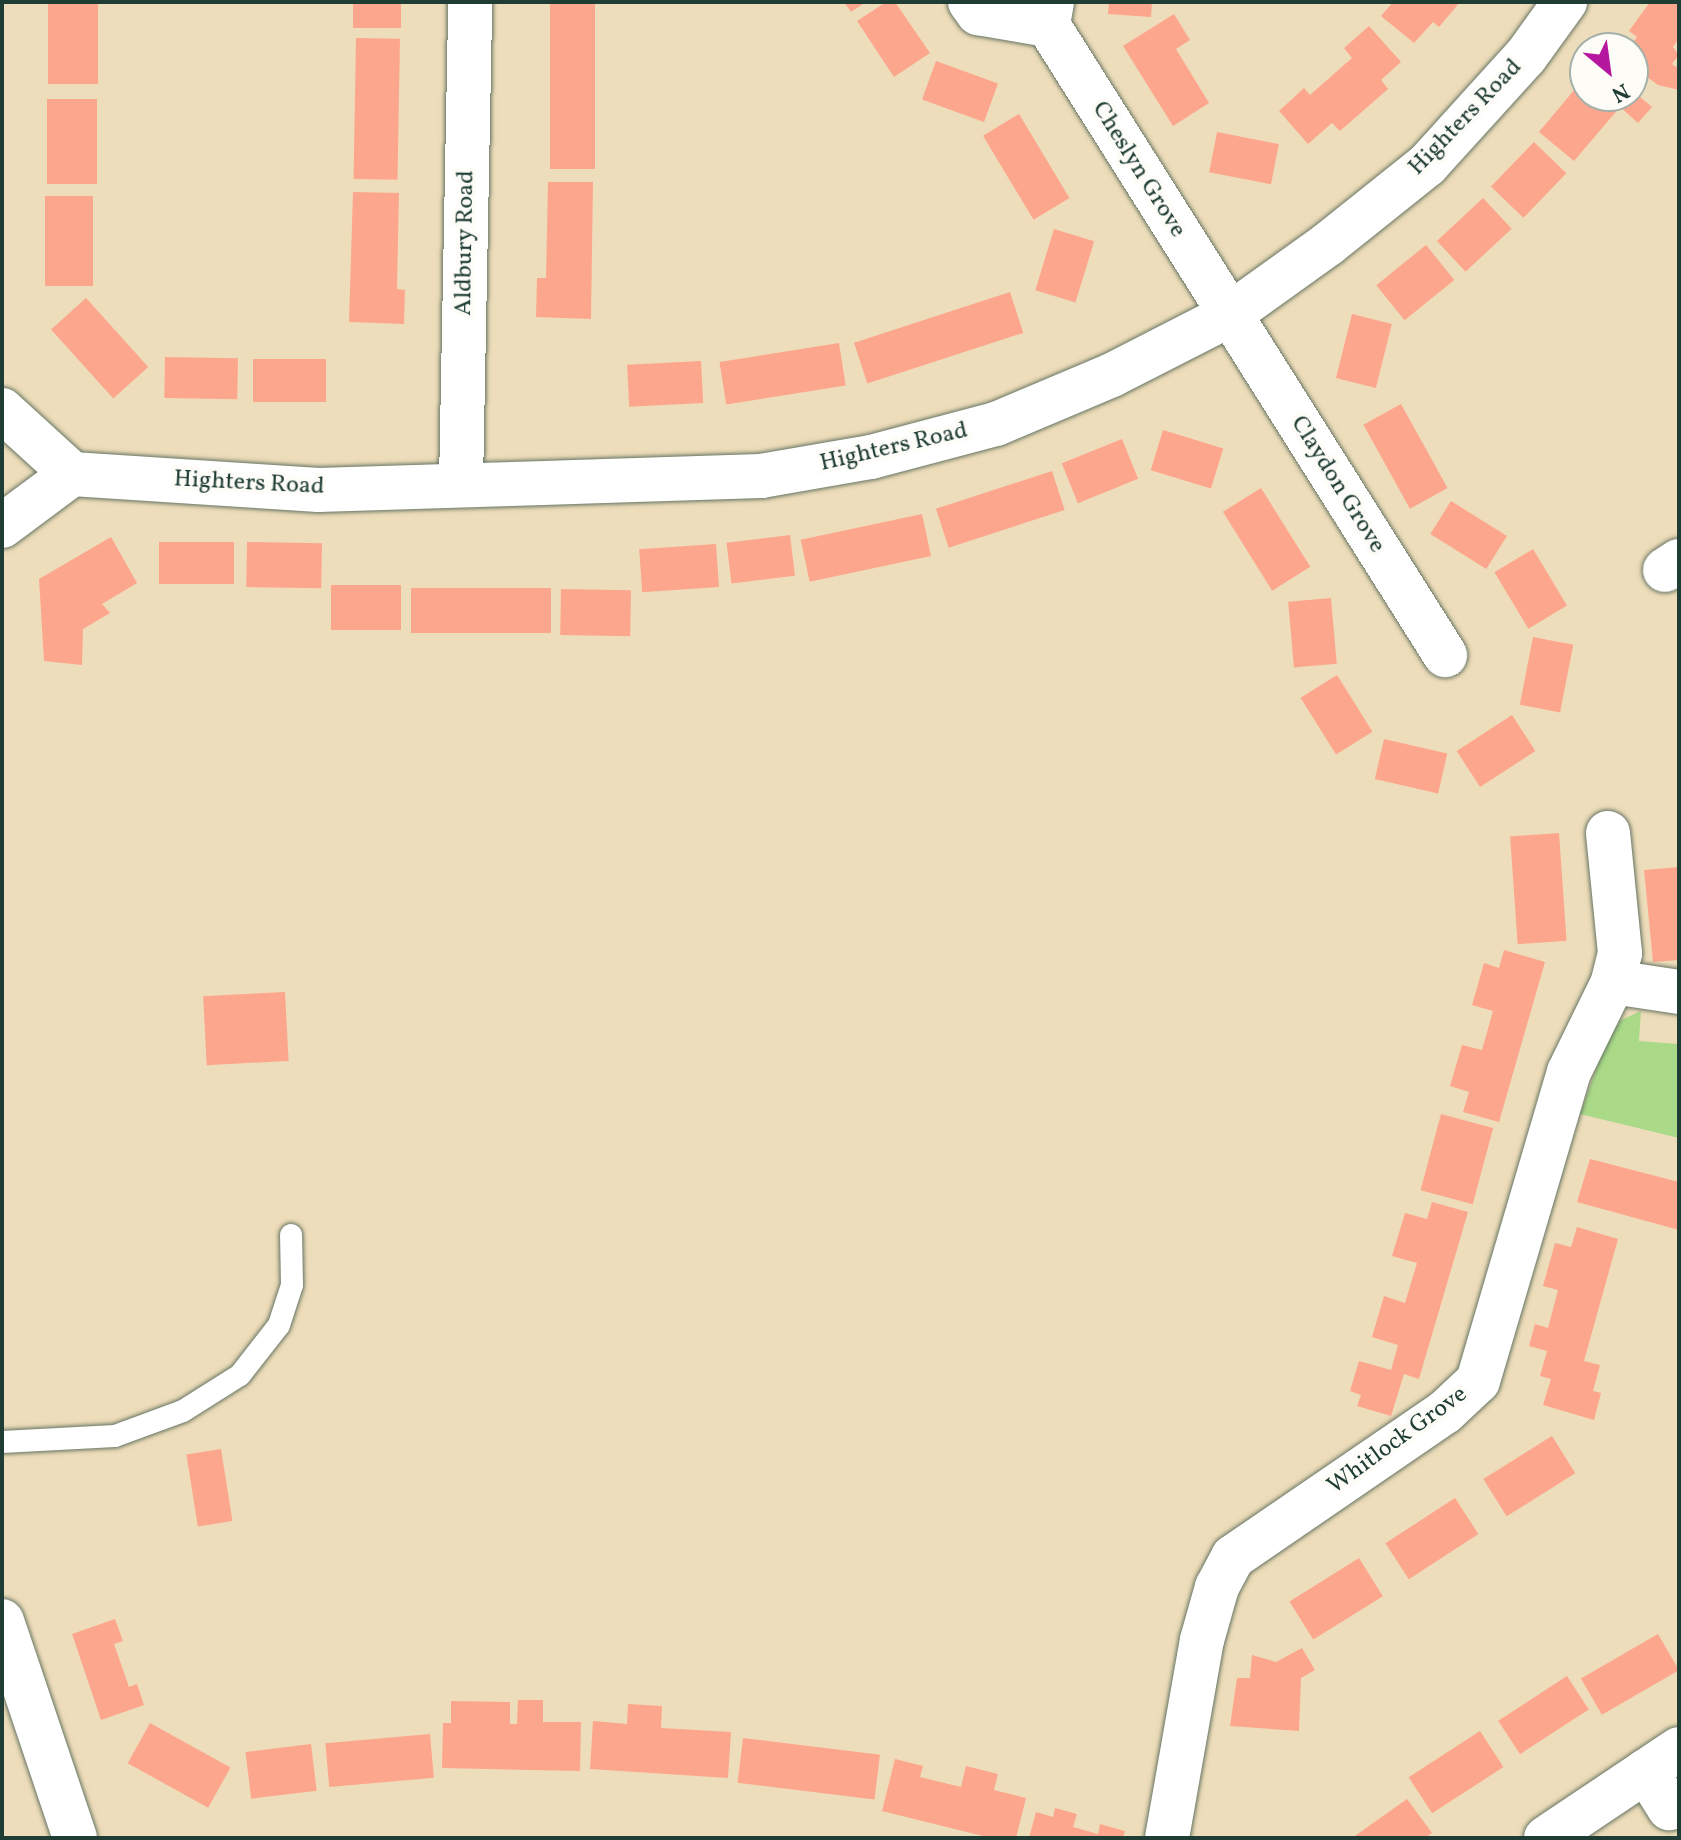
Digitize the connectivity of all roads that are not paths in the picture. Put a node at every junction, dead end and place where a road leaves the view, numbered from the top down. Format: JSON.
{"nodes":[{"id":1,"x":470,"y":2,"type":"edge"},
{"id":2,"x":970,"y":2,"type":"edge"},
{"id":3,"x":1565,"y":2,"type":"edge"},
{"id":4,"x":1050,"y":14,"type":"edge"},
{"id":5,"x":1229,"y":315,"type":"junction"},
{"id":6,"x":2,"y":410,"type":"edge"},
{"id":7,"x":72,"y":474,"type":"junction"},
{"id":8,"x":461,"y":484,"type":"junction"},
{"id":9,"x":2,"y":526,"type":"edge"},
{"id":10,"x":1445,"y":655,"type":"dead end"},
{"id":11,"x":1608,"y":833,"type":"dead end"},
{"id":12,"x":1613,"y":982,"type":"junction"},
{"id":13,"x":1679,"y":992,"type":"edge"},
{"id":14,"x":291,"y":1235,"type":"dead end"},
{"id":15,"x":2,"y":1442,"type":"edge"},
{"id":16,"x":2,"y":1621,"type":"edge"},
{"id":17,"x":1663,"y":1760,"type":"edge"},
{"id":18,"x":1669,"y":1808,"type":"dead end"},
{"id":19,"x":75,"y":1838,"type":"edge"},
{"id":20,"x":1167,"y":1838,"type":"edge"},
{"id":21,"x":1546,"y":1838,"type":"edge"}],
"edges":[{"from":1,"to":8,"type":"street","name":"Aldbury Road"},
{"from":2,"to":4,"type":"street","name":"Cheslyn Grove"},
{"from":3,"to":5,"type":"street","name":"Highters Road"},
{"from":4,"to":5,"type":"street","name":"Cheslyn Grove"},
{"from":5,"to":8,"type":"street","name":"Highters Road"},
{"from":5,"to":10,"type":"street","name":"Claydon Grove"},
{"from":6,"to":7,"type":"street"},
{"from":7,"to":8,"type":"street","name":"Highters Road"},
{"from":7,"to":9,"type":"street"},
{"from":11,"to":12,"type":"street","name":"Whitlock Grove"},
{"from":12,"to":13,"type":"street"},
{"from":12,"to":20,"type":"street","name":"Whitlock Grove"},
{"from":14,"to":15,"type":"lane"},
{"from":16,"to":19,"type":"street"},
{"from":17,"to":18,"type":"street"},
{"from":17,"to":21,"type":"street"}]}
